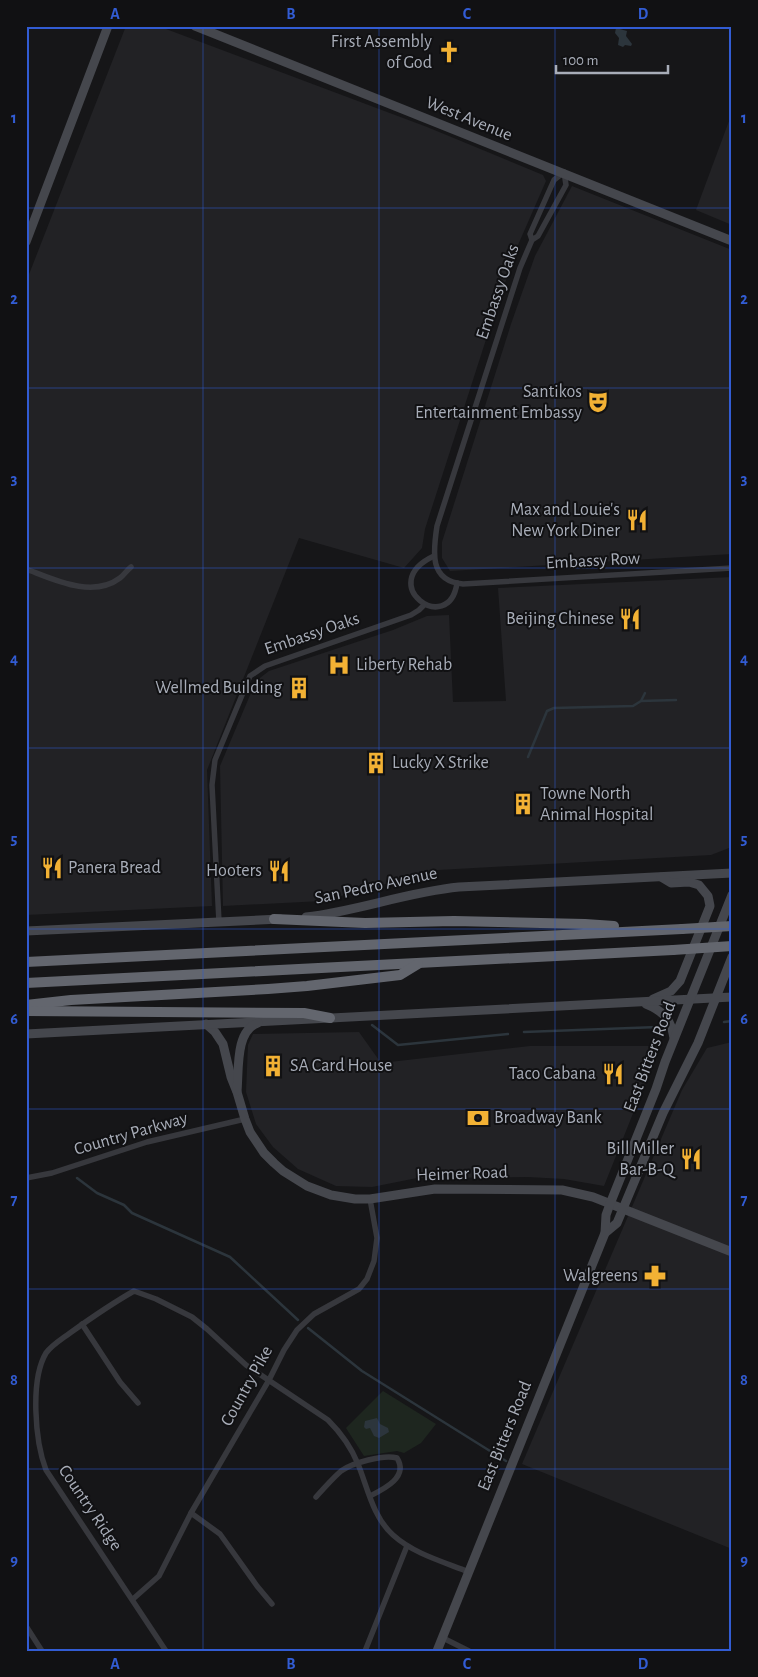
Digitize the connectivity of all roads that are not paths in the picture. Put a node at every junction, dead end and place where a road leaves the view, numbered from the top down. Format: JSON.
{"nodes":[{"id":1,"x":108,"y":26,"type":"edge"},
{"id":2,"x":196,"y":26,"type":"edge"},
{"id":3,"x":564,"y":172,"type":"junction"},
{"id":4,"x":532,"y":240,"type":"junction"},
{"id":5,"x":732,"y":241,"type":"edge"},
{"id":6,"x":26,"y":242,"type":"edge"},
{"id":7,"x":434,"y":556,"type":"junction"},
{"id":8,"x":130,"y":567,"type":"dead end"},
{"id":9,"x":732,"y":568,"type":"edge"},
{"id":10,"x":26,"y":569,"type":"edge"},
{"id":11,"x":457,"y":583,"type":"junction"},
{"id":12,"x":424,"y":604,"type":"junction"},
{"id":13,"x":732,"y":873,"type":"edge"},
{"id":14,"x":659,"y":876,"type":"junction"},
{"id":15,"x":732,"y":895,"type":"edge"},
{"id":16,"x":274,"y":919,"type":"junction"},
{"id":17,"x":219,"y":922,"type":"junction"},
{"id":18,"x":732,"y":926,"type":"edge"},
{"id":19,"x":655,"y":930,"type":"junction"},
{"id":20,"x":26,"y":931,"type":"edge"},
{"id":21,"x":732,"y":946,"type":"edge"},
{"id":22,"x":732,"y":957,"type":"edge"},
{"id":23,"x":26,"y":962,"type":"edge"},
{"id":24,"x":419,"y":964,"type":"junction"},
{"id":25,"x":26,"y":983,"type":"edge"},
{"id":26,"x":715,"y":998,"type":"junction"},
{"id":27,"x":732,"y":998,"type":"edge"},
{"id":28,"x":690,"y":1000,"type":"junction"},
{"id":29,"x":643,"y":1002,"type":"junction"},
{"id":30,"x":26,"y":1005,"type":"edge"},
{"id":31,"x":26,"y":1011,"type":"edge"},
{"id":32,"x":330,"y":1018,"type":"junction"},
{"id":33,"x":262,"y":1022,"type":"junction"},
{"id":34,"x":206,"y":1024,"type":"junction"},
{"id":35,"x":26,"y":1034,"type":"edge"},
{"id":36,"x":674,"y":1038,"type":"junction"},
{"id":37,"x":237,"y":1092,"type":"junction"},
{"id":38,"x":244,"y":1119,"type":"junction"},
{"id":39,"x":26,"y":1178,"type":"edge"},
{"id":40,"x":370,"y":1199,"type":"junction"},
{"id":41,"x":610,"y":1204,"type":"junction"},
{"id":42,"x":624,"y":1209,"type":"junction"},
{"id":43,"x":605,"y":1233,"type":"junction"},
{"id":44,"x":732,"y":1252,"type":"edge"},
{"id":45,"x":82,"y":1324,"type":"junction"},
{"id":46,"x":269,"y":1380,"type":"junction"},
{"id":47,"x":138,"y":1403,"type":"dead end"},
{"id":48,"x":358,"y":1464,"type":"junction"},
{"id":49,"x":370,"y":1496,"type":"junction"},
{"id":50,"x":316,"y":1497,"type":"dead end"},
{"id":51,"x":191,"y":1513,"type":"junction"},
{"id":52,"x":407,"y":1546,"type":"junction"},
{"id":53,"x":469,"y":1572,"type":"junction"},
{"id":54,"x":133,"y":1599,"type":"junction"},
{"id":55,"x":272,"y":1604,"type":"dead end"},
{"id":56,"x":26,"y":1626,"type":"edge"},
{"id":57,"x":28,"y":1635,"type":"edge"},
{"id":58,"x":443,"y":1638,"type":"junction"},
{"id":59,"x":42,"y":1651,"type":"edge"},
{"id":60,"x":166,"y":1651,"type":"edge"},
{"id":61,"x":365,"y":1651,"type":"edge"},
{"id":62,"x":437,"y":1651,"type":"edge"},
{"id":63,"x":469,"y":1651,"type":"edge"}],
"edges":[{"from":1,"to":6,"type":"main road"},
{"from":2,"to":3,"type":"main road","name":"West Avenue"},
{"from":3,"to":4,"type":"street","name":"Embassy Oaks"},
{"from":3,"to":4,"type":"street","name":"Embassy Oaks"},
{"from":3,"to":5,"type":"main road","name":"West Avenue"},
{"from":4,"to":7,"type":"street","name":"Embassy Oaks"},
{"from":7,"to":11,"type":"street"},
{"from":7,"to":12,"type":"street"},
{"from":8,"to":10,"type":"street"},
{"from":9,"to":11,"type":"street","name":"Embassy Row"},
{"from":11,"to":12,"type":"street"},
{"from":12,"to":17,"type":"street","name":"Embassy Oaks"},
{"from":13,"to":14,"type":"main road","name":"San Pedro Avenue"},
{"from":14,"to":16,"type":"main road","name":"San Pedro Avenue"},
{"from":14,"to":29,"type":"main road"},
{"from":15,"to":28,"type":"main road","name":"East Bitters Road"},
{"from":16,"to":17,"type":"main road","name":"San Pedro Avenue"},
{"from":16,"to":19,"type":"highway"},
{"from":17,"to":20,"type":"main road","name":"San Pedro Avenue"},
{"from":18,"to":19,"type":"highway","bridge":true},
{"from":19,"to":23,"type":"highway"},
{"from":21,"to":24,"type":"highway","bridge":true},
{"from":22,"to":26,"type":"main road","name":"East Bitters Road"},
{"from":24,"to":25,"type":"highway"},
{"from":24,"to":30,"type":"highway"},
{"from":26,"to":27,"type":"main road"},
{"from":26,"to":28,"type":"main road"},
{"from":26,"to":42,"type":"main road","name":"East Bitters Road"},
{"from":28,"to":29,"type":"main road"},
{"from":28,"to":36,"type":"main road","name":"East Bitters Road"},
{"from":29,"to":32,"type":"main road"},
{"from":29,"to":36,"type":"main road"},
{"from":31,"to":32,"type":"highway"},
{"from":32,"to":33,"type":"main road"},
{"from":33,"to":34,"type":"main road"},
{"from":33,"to":37,"type":"main road","name":"Heimer Road"},
{"from":34,"to":35,"type":"main road"},
{"from":34,"to":37,"type":"main road","name":"Heimer Road"},
{"from":36,"to":41,"type":"main road","name":"East Bitters Road"},
{"from":37,"to":38,"type":"main road","name":"Heimer Road"},
{"from":38,"to":39,"type":"street","name":"Country Parkway"},
{"from":38,"to":40,"type":"main road","name":"Heimer Road"},
{"from":40,"to":41,"type":"main road","name":"Heimer Road"},
{"from":40,"to":46,"type":"street","name":"Country Pike"},
{"from":41,"to":42,"type":"main road","name":"Heimer Road"},
{"from":41,"to":43,"type":"main road","name":"East Bitters Road"},
{"from":42,"to":43,"type":"main road","name":"East Bitters Road"},
{"from":42,"to":44,"type":"main road","name":"Heimer Road"},
{"from":43,"to":53,"type":"main road","name":"East Bitters Road"},
{"from":45,"to":46,"type":"street","name":"Country Ridge"},
{"from":45,"to":47,"type":"street"},
{"from":45,"to":54,"type":"street","name":"Country Ridge"},
{"from":46,"to":48,"type":"street"},
{"from":46,"to":51,"type":"street","name":"Country Pike"},
{"from":48,"to":49,"type":"street"},
{"from":48,"to":49,"type":"street"},
{"from":48,"to":50,"type":"street"},
{"from":49,"to":52,"type":"street"},
{"from":51,"to":54,"type":"street","name":"Country Pike"},
{"from":51,"to":55,"type":"street"},
{"from":52,"to":53,"type":"street"},
{"from":52,"to":61,"type":"street"},
{"from":53,"to":58,"type":"main road","name":"East Bitters Road"},
{"from":54,"to":60,"type":"street","name":"Country Ridge"},
{"from":56,"to":57,"type":"street"},
{"from":57,"to":59,"type":"street"},
{"from":58,"to":62,"type":"main road","name":"East Bitters Road"},
{"from":58,"to":63,"type":"street"}]}
